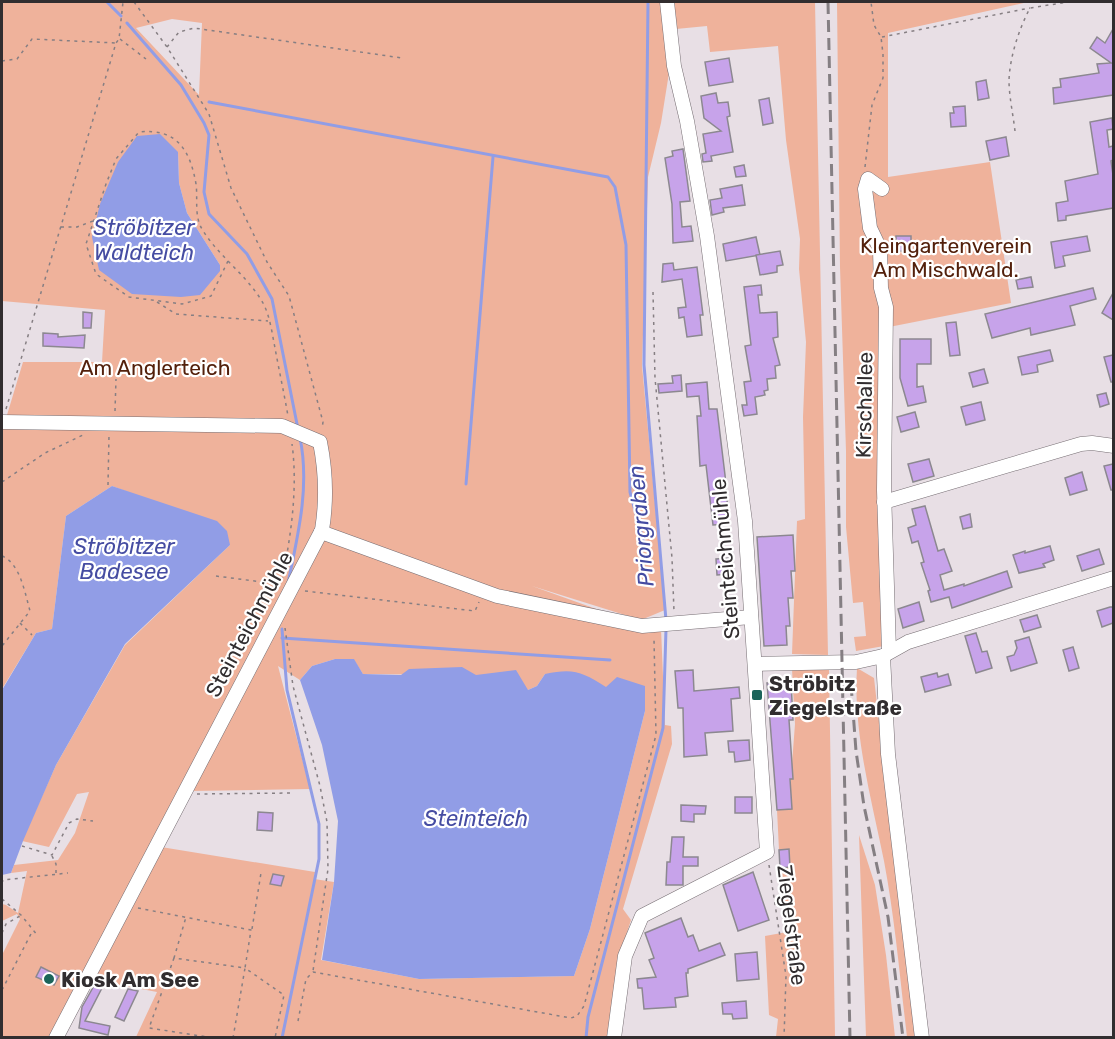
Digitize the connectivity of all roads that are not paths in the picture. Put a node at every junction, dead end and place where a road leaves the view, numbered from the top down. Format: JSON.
{"nodes":[{"id":1,"x":668,"y":2,"type":"edge"},
{"id":2,"x":882,"y":189,"type":"dead end"},
{"id":3,"x":2,"y":422,"type":"edge"},
{"id":4,"x":1113,"y":446,"type":"edge"},
{"id":5,"x":884,"y":502,"type":"junction"},
{"id":6,"x":321,"y":532,"type":"junction"},
{"id":7,"x":1113,"y":578,"type":"edge"},
{"id":8,"x":751,"y":617,"type":"junction"},
{"id":9,"x":886,"y":654,"type":"junction"},
{"id":10,"x":755,"y":664,"type":"junction"},
{"id":11,"x":56,"y":1038,"type":"edge"},
{"id":12,"x":614,"y":1038,"type":"edge"},
{"id":13,"x":922,"y":1038,"type":"edge"}],
"edges":[{"from":1,"to":8,"type":"street","name":"Steinteichmühle"},
{"from":2,"to":5,"type":"street","name":"Kirschallee"},
{"from":3,"to":6,"type":"street","name":"Steinteichmühle"},
{"from":4,"to":5,"type":"street"},
{"from":5,"to":9,"type":"street","name":"Kirschallee"},
{"from":6,"to":8,"type":"street"},
{"from":6,"to":11,"type":"street","name":"Steinteichmühle"},
{"from":7,"to":9,"type":"street"},
{"from":8,"to":10,"type":"street","name":"Steinteichmühle"},
{"from":9,"to":10,"type":"street"},
{"from":9,"to":13,"type":"street","name":"Kirschallee"},
{"from":10,"to":12,"type":"street","name":"Steinteichmühle"}]}
